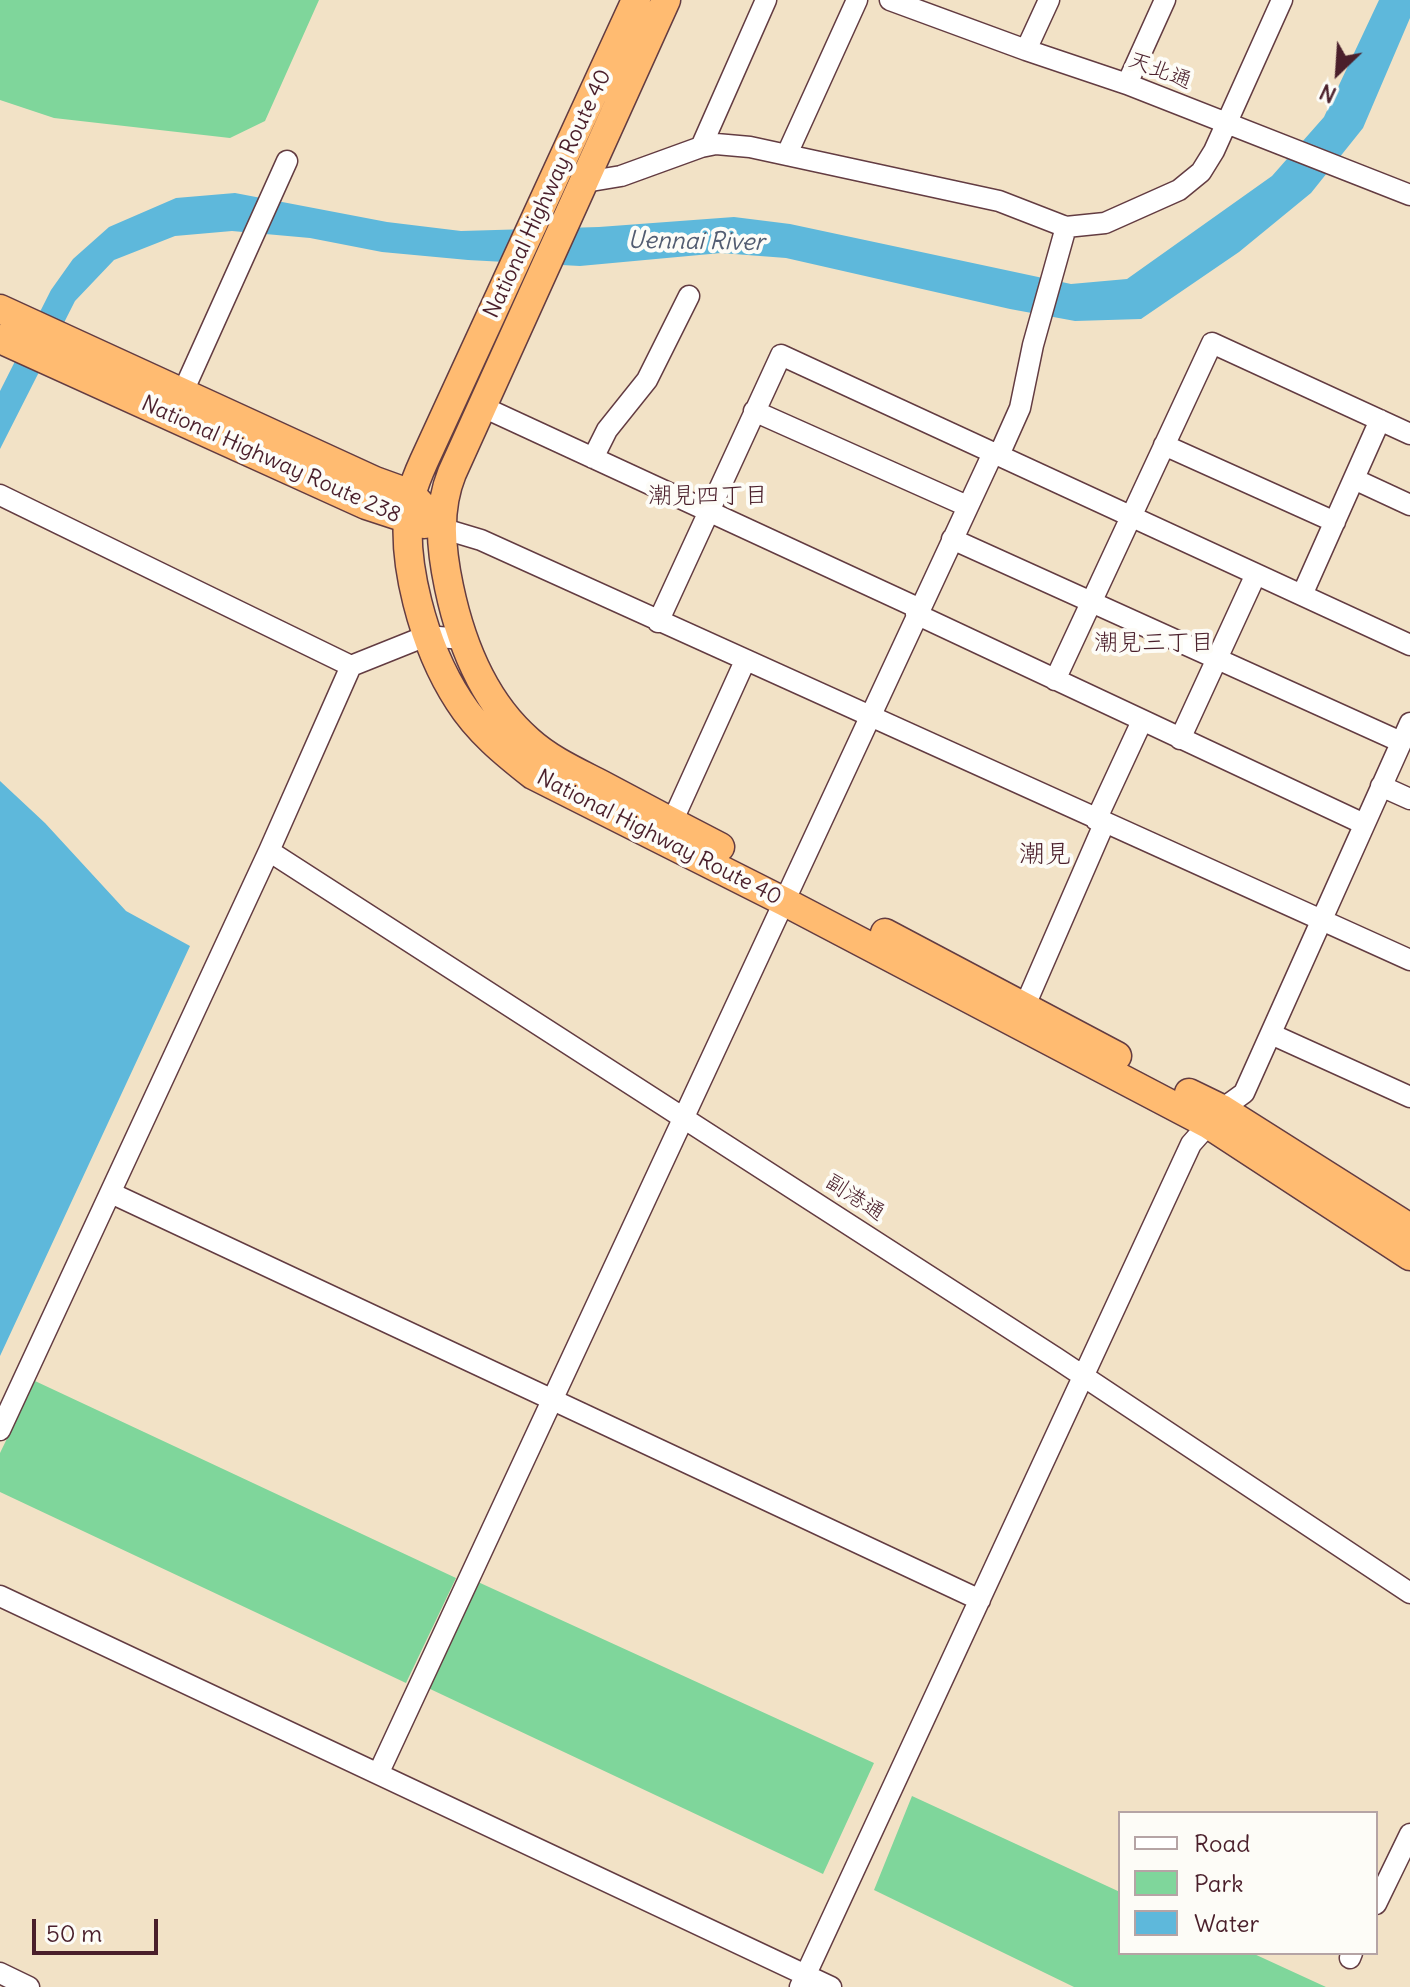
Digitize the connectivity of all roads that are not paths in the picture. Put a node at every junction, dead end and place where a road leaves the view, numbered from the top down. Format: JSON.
{"nodes":[{"id":1,"x":636,"y":0,"type":"edge"},
{"id":2,"x":666,"y":0,"type":"edge"},
{"id":3,"x":766,"y":0,"type":"edge"},
{"id":4,"x":857,"y":0,"type":"edge"},
{"id":5,"x":890,"y":0,"type":"edge"},
{"id":6,"x":1049,"y":0,"type":"edge"},
{"id":7,"x":1165,"y":0,"type":"edge"},
{"id":8,"x":1282,"y":0,"type":"edge"},
{"id":9,"x":928,"y":7,"type":"edge"},
{"id":10,"x":1026,"y":50,"type":"junction"},
{"id":11,"x":1127,"y":84,"type":"junction"},
{"id":12,"x":1226,"y":122,"type":"junction"},
{"id":13,"x":701,"y":147,"type":"junction"},
{"id":14,"x":787,"y":154,"type":"junction"},
{"id":15,"x":287,"y":161,"type":"dead end"},
{"id":16,"x":581,"y":190,"type":"junction"},
{"id":17,"x":1410,"y":195,"type":"edge"},
{"id":18,"x":1066,"y":227,"type":"junction"},
{"id":19,"x":689,"y":296,"type":"dead end"},
{"id":20,"x":2,"y":309,"type":"edge"},
{"id":21,"x":0,"y":339,"type":"edge"},
{"id":22,"x":78,"y":359,"type":"junction"},
{"id":23,"x":178,"y":404,"type":"junction"},
{"id":24,"x":483,"y":407,"type":"junction"},
{"id":25,"x":754,"y":411,"type":"junction"},
{"id":26,"x":1380,"y":420,"type":"junction"},
{"id":27,"x":1410,"y":434,"type":"edge"},
{"id":28,"x":1164,"y":445,"type":"junction"},
{"id":29,"x":996,"y":454,"type":"junction"},
{"id":30,"x":593,"y":458,"type":"junction"},
{"id":31,"x":1354,"y":479,"type":"junction"},
{"id":32,"x":4,"y":497,"type":"edge"},
{"id":33,"x":1410,"y":505,"type":"edge"},
{"id":34,"x":967,"y":506,"type":"junction"},
{"id":35,"x":410,"y":508,"type":"junction"},
{"id":36,"x":709,"y":512,"type":"junction"},
{"id":37,"x":1131,"y":516,"type":"junction"},
{"id":38,"x":1335,"y":522,"type":"junction"},
{"id":39,"x":441,"y":528,"type":"junction"},
{"id":40,"x":952,"y":539,"type":"junction"},
{"id":41,"x":1256,"y":574,"type":"junction"},
{"id":42,"x":1302,"y":595,"type":"junction"},
{"id":43,"x":452,"y":600,"type":"junction"},
{"id":44,"x":1091,"y":601,"type":"junction"},
{"id":45,"x":917,"y":611,"type":"junction"},
{"id":46,"x":658,"y":622,"type":"junction"},
{"id":47,"x":426,"y":636,"type":"junction"},
{"id":48,"x":463,"y":639,"type":"junction"},
{"id":49,"x":1410,"y":645,"type":"edge"},
{"id":50,"x":1217,"y":658,"type":"junction"},
{"id":51,"x":745,"y":661,"type":"junction"},
{"id":52,"x":351,"y":666,"type":"junction"},
{"id":53,"x":1055,"y":680,"type":"junction"},
{"id":54,"x":869,"y":717,"type":"junction"},
{"id":55,"x":1142,"y":721,"type":"junction"},
{"id":56,"x":1410,"y":723,"type":"edge"},
{"id":57,"x":1180,"y":739,"type":"junction"},
{"id":58,"x":1401,"y":742,"type":"junction"},
{"id":59,"x":1381,"y":786,"type":"junction"},
{"id":60,"x":1410,"y":799,"type":"edge"},
{"id":61,"x":1100,"y":822,"type":"junction"},
{"id":62,"x":1364,"y":824,"type":"junction"},
{"id":63,"x":667,"y":831,"type":"junction"},
{"id":64,"x":269,"y":851,"type":"junction"},
{"id":65,"x":789,"y":893,"type":"junction"},
{"id":66,"x":1320,"y":920,"type":"junction"},
{"id":67,"x":1410,"y":960,"type":"edge"},
{"id":68,"x":1021,"y":1015,"type":"junction"},
{"id":69,"x":1271,"y":1034,"type":"junction"},
{"id":70,"x":1410,"y":1097,"type":"edge"},
{"id":71,"x":686,"y":1117,"type":"junction"},
{"id":72,"x":1215,"y":1117,"type":"junction"},
{"id":73,"x":111,"y":1193,"type":"junction"},
{"id":74,"x":1410,"y":1228,"type":"edge"},
{"id":75,"x":1410,"y":1256,"type":"edge"},
{"id":76,"x":1085,"y":1376,"type":"junction"},
{"id":77,"x":553,"y":1400,"type":"junction"},
{"id":78,"x":0,"y":1430,"type":"edge"},
{"id":79,"x":1410,"y":1593,"type":"edge"},
{"id":80,"x":0,"y":1596,"type":"edge"},
{"id":81,"x":980,"y":1600,"type":"junction"},
{"id":82,"x":379,"y":1772,"type":"junction"},
{"id":83,"x":1410,"y":1834,"type":"edge"},
{"id":84,"x":1378,"y":1900,"type":"edge"},
{"id":85,"x":0,"y":1973,"type":"edge"},
{"id":86,"x":803,"y":1981,"type":"edge"},
{"id":87,"x":29,"y":1987,"type":"edge"},
{"id":88,"x":831,"y":1987,"type":"edge"}],
"edges":[{"from":1,"to":35,"type":"highway","name":"National Highway Route 40"},
{"from":2,"to":16,"type":"highway","name":"National Highway Route 40"},
{"from":3,"to":13,"type":"street"},
{"from":4,"to":14,"type":"street"},
{"from":5,"to":9,"type":"street","name":"天北通"},
{"from":6,"to":10,"type":"street"},
{"from":7,"to":11,"type":"street"},
{"from":8,"to":12,"type":"street"},
{"from":9,"to":10,"type":"street","name":"天北通"},
{"from":10,"to":11,"type":"street","name":"天北通"},
{"from":11,"to":12,"type":"street","name":"天北通"},
{"from":12,"to":17,"type":"street","name":"天北通"},
{"from":12,"to":18,"type":"street"},
{"from":13,"to":14,"type":"street"},
{"from":13,"to":16,"type":"street"},
{"from":14,"to":18,"type":"street"},
{"from":15,"to":23,"type":"street"},
{"from":16,"to":24,"type":"highway","name":"National Highway Route 40"},
{"from":18,"to":29,"type":"street"},
{"from":19,"to":30,"type":"street"},
{"from":20,"to":22,"type":"highway","name":"National Highway Route 238"},
{"from":21,"to":22,"type":"highway","name":"National Highway Route 238"},
{"from":22,"to":23,"type":"highway","name":"National Highway Route 238"},
{"from":23,"to":35,"type":"highway","name":"National Highway Route 238"},
{"from":24,"to":30,"type":"street"},
{"from":24,"to":39,"type":"highway","name":"National Highway Route 40"},
{"from":25,"to":29,"type":"street"},
{"from":25,"to":34,"type":"street"},
{"from":25,"to":36,"type":"street"},
{"from":26,"to":27,"type":"street"},
{"from":26,"to":28,"type":"street"},
{"from":26,"to":31,"type":"street"},
{"from":28,"to":37,"type":"street"},
{"from":28,"to":38,"type":"street"},
{"from":29,"to":34,"type":"street"},
{"from":29,"to":37,"type":"street"},
{"from":30,"to":36,"type":"street"},
{"from":31,"to":33,"type":"street"},
{"from":31,"to":38,"type":"street"},
{"from":32,"to":52,"type":"street"},
{"from":34,"to":40,"type":"street"},
{"from":35,"to":39,"type":"highway","name":"National Highway Route 238"},
{"from":35,"to":47,"type":"highway","name":"National Highway Route 40"},
{"from":36,"to":45,"type":"street"},
{"from":36,"to":46,"type":"street"},
{"from":37,"to":41,"type":"street"},
{"from":37,"to":44,"type":"street"},
{"from":38,"to":42,"type":"street"},
{"from":39,"to":43,"type":"highway","name":"National Highway Route 40"},
{"from":39,"to":46,"type":"street"},
{"from":40,"to":44,"type":"street"},
{"from":40,"to":45,"type":"street"},
{"from":41,"to":42,"type":"street"},
{"from":41,"to":50,"type":"street"},
{"from":42,"to":49,"type":"street"},
{"from":43,"to":47,"type":"street"},
{"from":43,"to":48,"type":"highway","name":"National Highway Route 40"},
{"from":44,"to":50,"type":"street"},
{"from":44,"to":53,"type":"street"},
{"from":45,"to":53,"type":"street"},
{"from":45,"to":54,"type":"street"},
{"from":46,"to":51,"type":"street"},
{"from":47,"to":48,"type":"street"},
{"from":47,"to":52,"type":"street"},
{"from":47,"to":63,"type":"highway","name":"National Highway Route 40"},
{"from":48,"to":63,"type":"highway","name":"National Highway Route 40"},
{"from":50,"to":57,"type":"street"},
{"from":50,"to":58,"type":"street"},
{"from":51,"to":54,"type":"street"},
{"from":51,"to":63,"type":"street"},
{"from":52,"to":64,"type":"street"},
{"from":53,"to":55,"type":"street"},
{"from":54,"to":61,"type":"street"},
{"from":54,"to":65,"type":"street"},
{"from":55,"to":57,"type":"street"},
{"from":55,"to":61,"type":"street"},
{"from":56,"to":58,"type":"street"},
{"from":57,"to":62,"type":"street"},
{"from":58,"to":59,"type":"street"},
{"from":59,"to":60,"type":"street"},
{"from":59,"to":62,"type":"street"},
{"from":61,"to":66,"type":"street"},
{"from":61,"to":68,"type":"street"},
{"from":62,"to":66,"type":"street"},
{"from":63,"to":65,"type":"highway","name":"National Highway Route 40"},
{"from":64,"to":71,"type":"street","name":"副港通"},
{"from":64,"to":73,"type":"street"},
{"from":65,"to":68,"type":"highway","name":"National Highway Route 40"},
{"from":65,"to":71,"type":"street"},
{"from":66,"to":67,"type":"street"},
{"from":66,"to":69,"type":"street"},
{"from":68,"to":72,"type":"highway","name":"National Highway Route 40"},
{"from":69,"to":70,"type":"street"},
{"from":69,"to":72,"type":"street"},
{"from":71,"to":76,"type":"street","name":"副港通"},
{"from":71,"to":77,"type":"street"},
{"from":72,"to":74,"type":"highway","name":"National Highway Route 40"},
{"from":72,"to":75,"type":"highway","name":"National Highway Route 40"},
{"from":72,"to":76,"type":"street"},
{"from":73,"to":77,"type":"street"},
{"from":73,"to":78,"type":"street"},
{"from":76,"to":79,"type":"street","name":"副港通"},
{"from":76,"to":81,"type":"street"},
{"from":77,"to":81,"type":"street"},
{"from":77,"to":82,"type":"street"},
{"from":80,"to":82,"type":"street"},
{"from":81,"to":86,"type":"street"},
{"from":82,"to":86,"type":"street"},
{"from":83,"to":84,"type":"street"},
{"from":85,"to":87,"type":"street"},
{"from":86,"to":88,"type":"street"}]}
